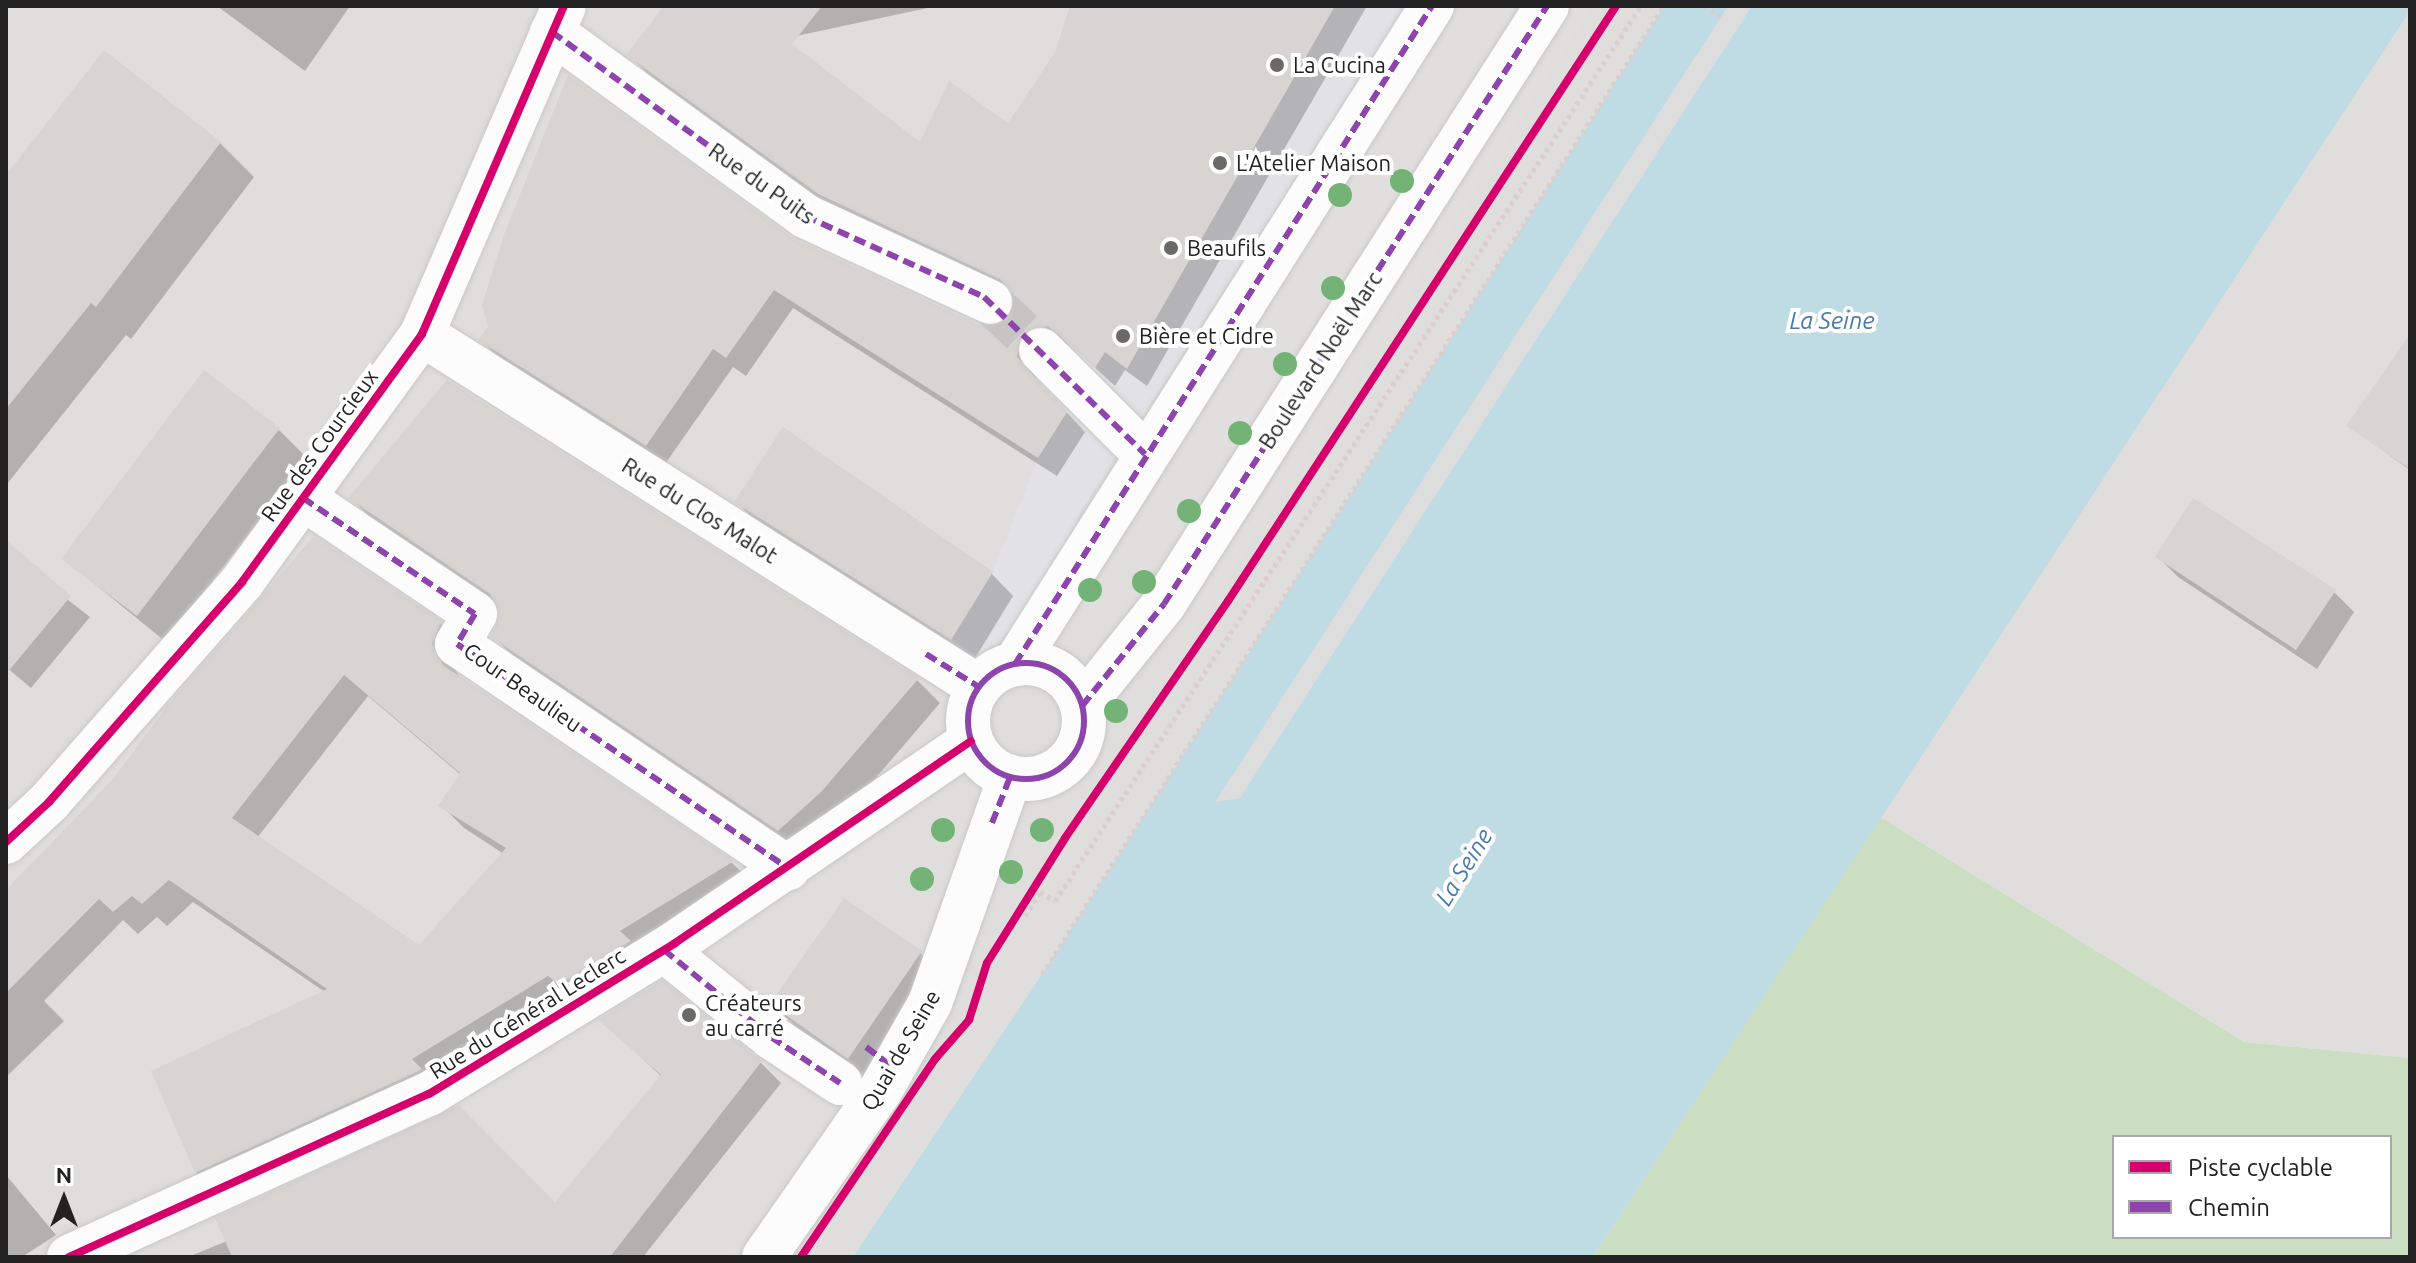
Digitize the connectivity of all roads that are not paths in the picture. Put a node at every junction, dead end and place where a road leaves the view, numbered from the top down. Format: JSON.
{"nodes":[{"id":1,"x":1432,"y":6,"type":"edge"},
{"id":2,"x":1547,"y":6,"type":"edge"},
{"id":3,"x":558,"y":19,"type":"edge"},
{"id":4,"x":990,"y":302,"type":"tunnel mouth"},
{"id":5,"x":422,"y":334,"type":"junction"},
{"id":6,"x":1041,"y":350,"type":"tunnel mouth"},
{"id":7,"x":1145,"y":454,"type":"junction"},
{"id":8,"x":303,"y":498,"type":"junction"},
{"id":9,"x":1015,"y":664,"type":"junction"},
{"id":10,"x":979,"y":687,"type":"junction"},
{"id":11,"x":1082,"y":706,"type":"junction"},
{"id":12,"x":971,"y":741,"type":"junction"},
{"id":13,"x":1010,"y":777,"type":"junction"},
{"id":14,"x":6,"y":842,"type":"edge"},
{"id":15,"x":788,"y":868,"type":"junction"},
{"id":16,"x":664,"y":950,"type":"junction"},
{"id":17,"x":840,"y":1083,"type":"dead end"},
{"id":18,"x":69,"y":1257,"type":"edge"},
{"id":19,"x":764,"y":1257,"type":"edge"}],
"edges":[{"from":1,"to":7,"type":"street"},
{"from":2,"to":11,"type":"street","name":"Boulevard Noël Marc"},
{"from":3,"to":4,"type":"street","name":"Rue du Puits"},
{"from":3,"to":5,"type":"street","name":"Rue des Courcieux"},
{"from":5,"to":8,"type":"street","name":"Rue des Courcieux"},
{"from":5,"to":10,"type":"street","name":"Rue du Clos Malot"},
{"from":6,"to":7,"type":"street"},
{"from":7,"to":9,"type":"street"},
{"from":8,"to":14,"type":"street","name":"Rue des Courcieux"},
{"from":8,"to":15,"type":"street","name":"Cour Beaulieu"},
{"from":9,"to":10,"type":"street"},
{"from":9,"to":11,"type":"street"},
{"from":10,"to":12,"type":"street"},
{"from":11,"to":13,"type":"street"},
{"from":12,"to":13,"type":"street"},
{"from":12,"to":15,"type":"street","name":"Rue du Général Leclerc"},
{"from":13,"to":19,"type":"street","name":"Quai de Seine"},
{"from":15,"to":16,"type":"street","name":"Rue du Général Leclerc"},
{"from":16,"to":17,"type":"street"},
{"from":16,"to":18,"type":"street","name":"Rue du Général Leclerc"}]}
